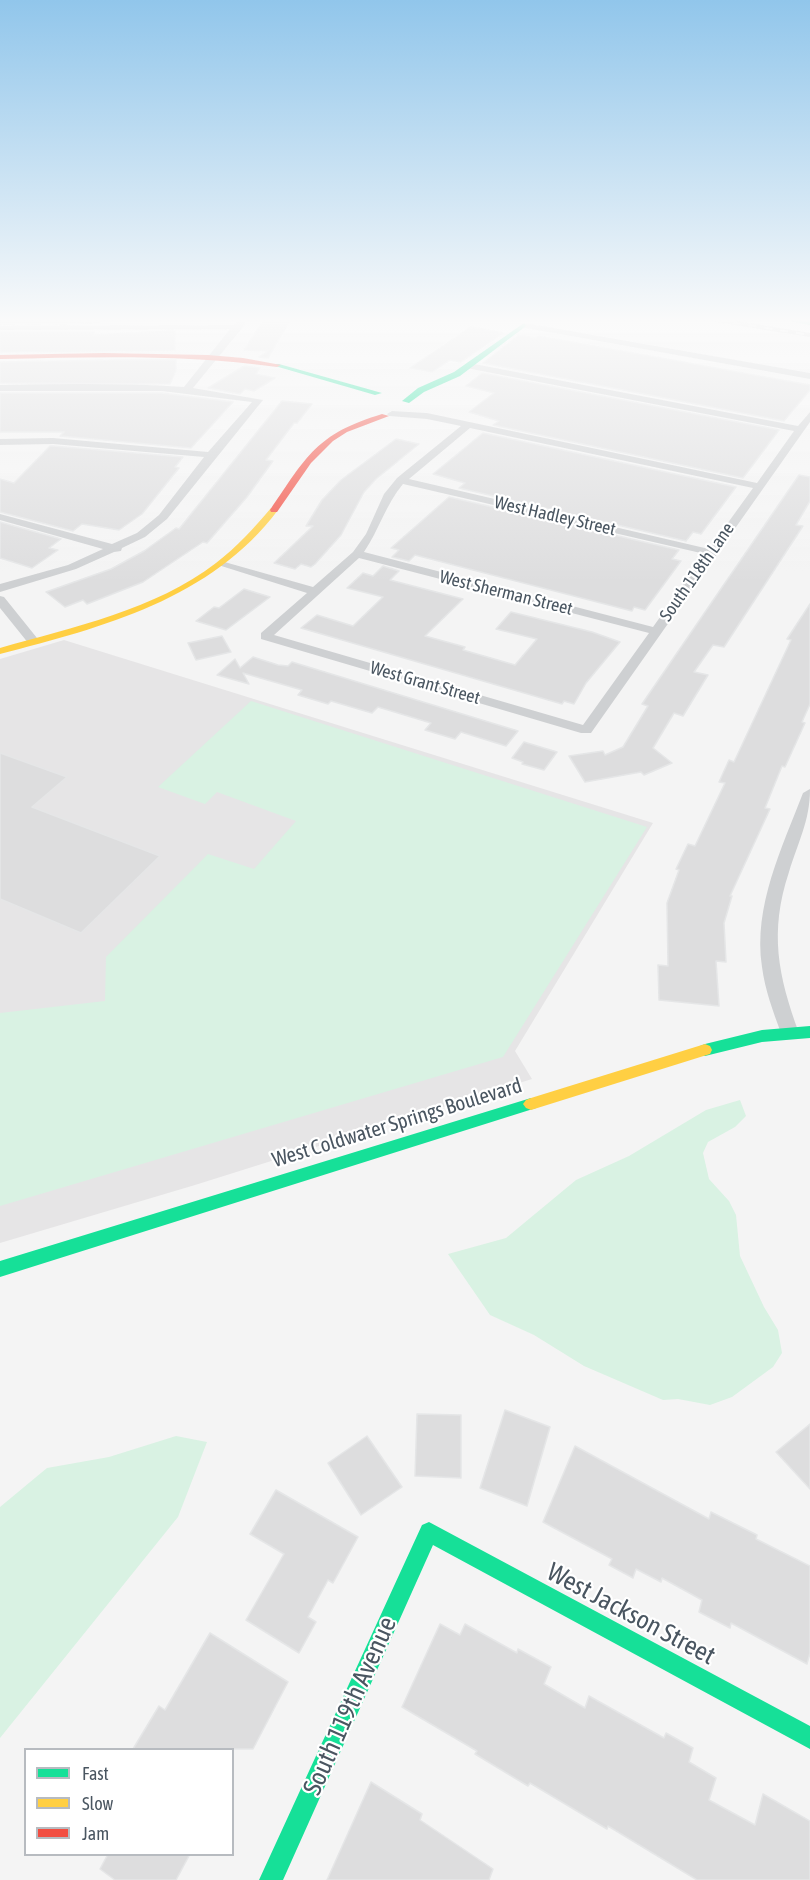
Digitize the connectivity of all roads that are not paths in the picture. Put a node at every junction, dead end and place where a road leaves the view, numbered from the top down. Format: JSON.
{"nodes":[{"id":1,"x":251,"y":408,"type":"edge"},
{"id":2,"x":351,"y":408,"type":"joint"},
{"id":3,"x":403,"y":408,"type":"edge"},
{"id":4,"x":414,"y":408,"type":"edge"},
{"id":5,"x":688,"y":408,"type":"edge"},
{"id":6,"x":389,"y":415,"type":"junction"},
{"id":7,"x":810,"y":415,"type":"edge"},
{"id":8,"x":427,"y":416,"type":"junction"},
{"id":9,"x":468,"y":425,"type":"junction"},
{"id":10,"x":800,"y":429,"type":"junction"},
{"id":11,"x":326,"y":439,"type":"junction"},
{"id":12,"x":0,"y":442,"type":"edge"},
{"id":13,"x":211,"y":455,"type":"junction"},
{"id":14,"x":401,"y":480,"type":"junction"},
{"id":15,"x":758,"y":486,"type":"junction"},
{"id":16,"x":0,"y":517,"type":"edge"},
{"id":17,"x":117,"y":549,"type":"junction"},
{"id":18,"x":710,"y":552,"type":"junction"},
{"id":19,"x":357,"y":554,"type":"junction"},
{"id":20,"x":221,"y":564,"type":"junction"},
{"id":21,"x":0,"y":588,"type":"edge"},
{"id":22,"x":315,"y":591,"type":"junction"},
{"id":23,"x":0,"y":600,"type":"edge"},
{"id":24,"x":656,"y":631,"type":"junction"},
{"id":25,"x":33,"y":641,"type":"junction"},
{"id":26,"x":0,"y":651,"type":"edge"},
{"id":27,"x":586,"y":730,"type":"joint"},
{"id":28,"x":810,"y":793,"type":"edge"},
{"id":29,"x":810,"y":1032,"type":"edge"},
{"id":30,"x":790,"y":1033,"type":"junction"},
{"id":31,"x":0,"y":1269,"type":"edge"},
{"id":32,"x":429,"y":1532,"type":"joint"},
{"id":33,"x":810,"y":1738,"type":"edge"},
{"id":34,"x":271,"y":1880,"type":"edge"}],
"edges":[{"from":1,"to":13,"type":"street"},
{"from":2,"to":6,"type":"street"},
{"from":2,"to":11,"type":"street"},
{"from":3,"to":6,"type":"street"},
{"from":4,"to":8,"type":"street"},
{"from":5,"to":10,"type":"street"},
{"from":6,"to":8,"type":"street"},
{"from":6,"to":11,"type":"street"},
{"from":7,"to":10,"type":"street","name":"South 118th Lane"},
{"from":8,"to":9,"type":"street"},
{"from":9,"to":14,"type":"street"},
{"from":9,"to":15,"type":"street"},
{"from":10,"to":15,"type":"street","name":"South 118th Lane"},
{"from":11,"to":20,"type":"street"},
{"from":12,"to":13,"type":"street"},
{"from":13,"to":17,"type":"street"},
{"from":14,"to":18,"type":"street","name":"West Hadley Street"},
{"from":14,"to":19,"type":"street"},
{"from":15,"to":18,"type":"street","name":"South 118th Lane"},
{"from":16,"to":17,"type":"street"},
{"from":17,"to":21,"type":"street"},
{"from":18,"to":24,"type":"street","name":"South 118th Lane"},
{"from":19,"to":22,"type":"street"},
{"from":19,"to":24,"type":"street","name":"West Sherman Street"},
{"from":20,"to":22,"type":"street"},
{"from":20,"to":25,"type":"street"},
{"from":22,"to":27,"type":"street","name":"West Grant Street"},
{"from":23,"to":25,"type":"street"},
{"from":24,"to":27,"type":"street","name":"South 118th Lane"},
{"from":25,"to":26,"type":"street"},
{"from":28,"to":30,"type":"street"},
{"from":29,"to":30,"type":"street","name":"West Coldwater Springs Boulevard"},
{"from":30,"to":31,"type":"street","name":"West Coldwater Springs Boulevard"},
{"from":32,"to":33,"type":"street","name":"West Jackson Street"},
{"from":32,"to":34,"type":"street","name":"South 119th Avenue"}]}
